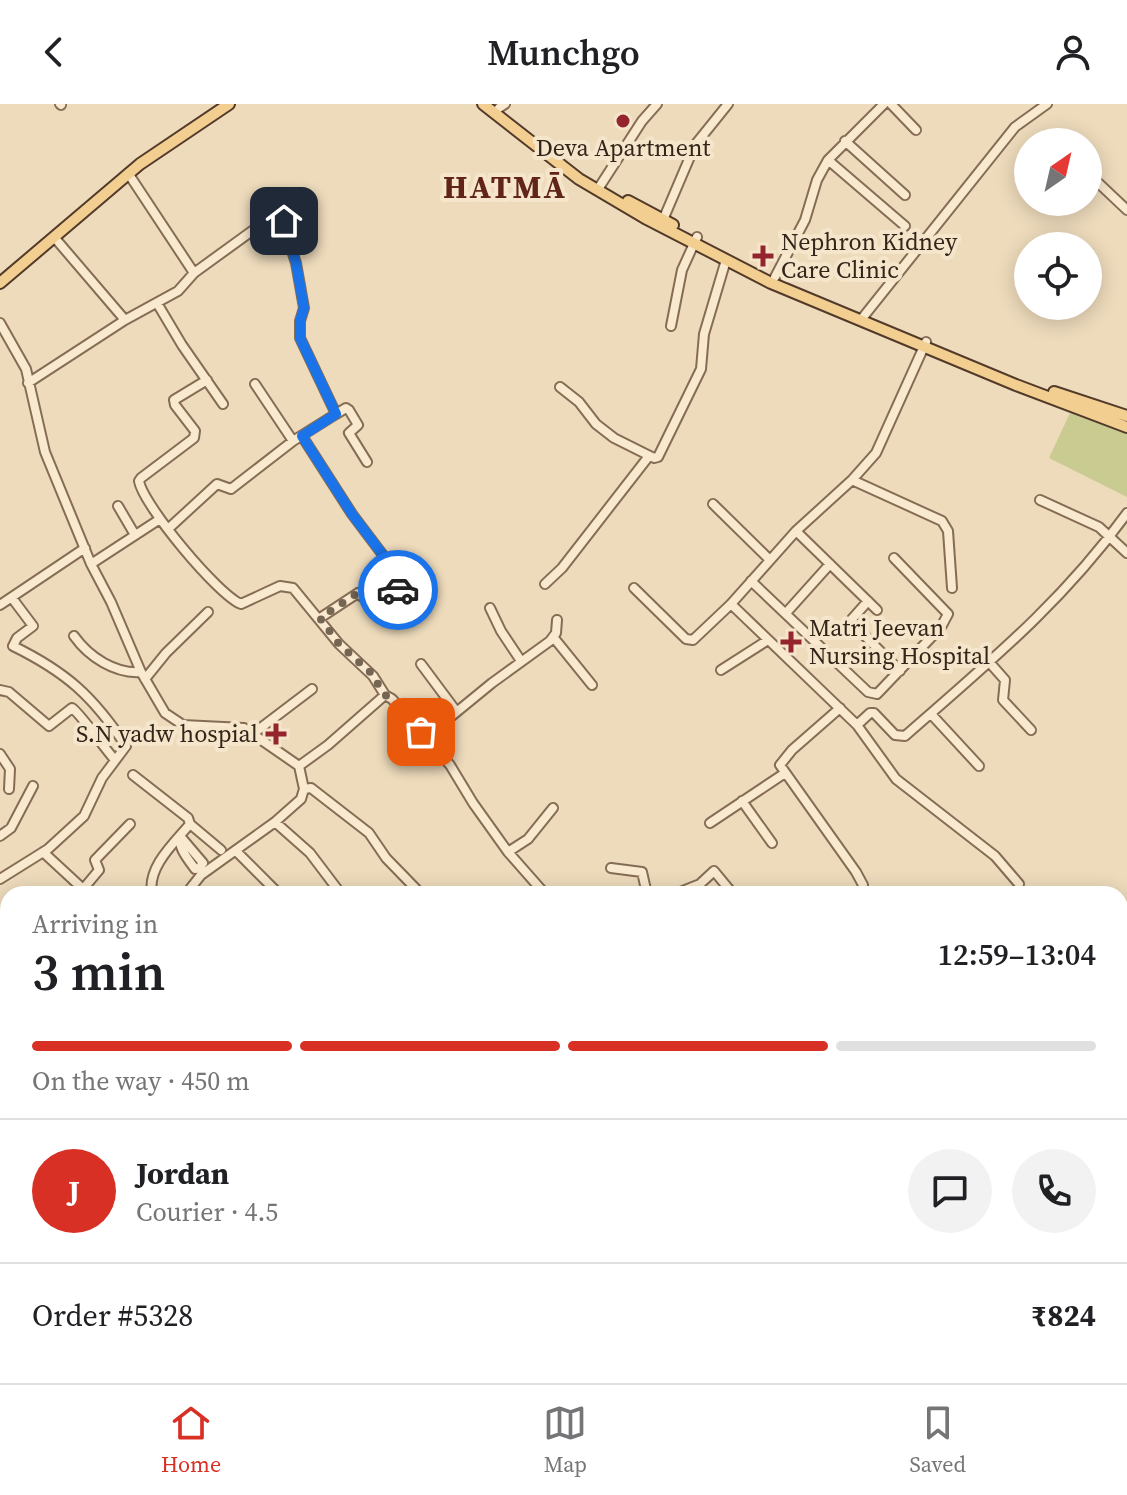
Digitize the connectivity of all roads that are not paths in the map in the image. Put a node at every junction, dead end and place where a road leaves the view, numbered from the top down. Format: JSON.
{"nodes":[{"id":1,"x":229,"y":104,"type":"edge"},
{"id":2,"x":483,"y":104,"type":"edge"},
{"id":3,"x":641,"y":104,"type":"edge"},
{"id":4,"x":657,"y":104,"type":"edge"},
{"id":5,"x":728,"y":104,"type":"edge"},
{"id":6,"x":884,"y":104,"type":"edge"},
{"id":7,"x":891,"y":104,"type":"edge"},
{"id":8,"x":1047,"y":104,"type":"edge"},
{"id":9,"x":499,"y":105,"type":"edge"},
{"id":10,"x":649,"y":112,"type":"junction"},
{"id":11,"x":916,"y":130,"type":"dead end"},
{"id":12,"x":845,"y":141,"type":"junction"},
{"id":13,"x":828,"y":160,"type":"junction"},
{"id":14,"x":128,"y":173,"type":"junction"},
{"id":15,"x":600,"y":186,"type":"junction"},
{"id":16,"x":1102,"y":186,"type":"edge"},
{"id":17,"x":905,"y":195,"type":"dead end"},
{"id":18,"x":1127,"y":210,"type":"edge"},
{"id":19,"x":663,"y":220,"type":"junction"},
{"id":20,"x":905,"y":226,"type":"dead end"},
{"id":21,"x":54,"y":237,"type":"junction"},
{"id":22,"x":695,"y":240,"type":"junction"},
{"id":23,"x":726,"y":260,"type":"junction"},
{"id":24,"x":194,"y":273,"type":"junction"},
{"id":25,"x":775,"y":277,"type":"junction"},
{"id":26,"x":0,"y":283,"type":"edge"},
{"id":27,"x":157,"y":303,"type":"junction"},
{"id":28,"x":864,"y":316,"type":"junction"},
{"id":29,"x":125,"y":320,"type":"junction"},
{"id":30,"x":0,"y":323,"type":"edge"},
{"id":31,"x":671,"y":326,"type":"dead end"},
{"id":32,"x":925,"y":344,"type":"junction"},
{"id":33,"x":207,"y":380,"type":"junction"},
{"id":34,"x":28,"y":383,"type":"junction"},
{"id":35,"x":255,"y":384,"type":"dead end"},
{"id":36,"x":560,"y":387,"type":"dead end"},
{"id":37,"x":223,"y":404,"type":"dead end"},
{"id":38,"x":336,"y":414,"type":"junction"},
{"id":39,"x":1127,"y":416,"type":"edge"},
{"id":40,"x":1127,"y":427,"type":"edge"},
{"id":41,"x":298,"y":439,"type":"junction"},
{"id":42,"x":649,"y":456,"type":"junction"},
{"id":43,"x":367,"y":462,"type":"dead end"},
{"id":44,"x":852,"y":480,"type":"junction"},
{"id":45,"x":1040,"y":500,"type":"dead end"},
{"id":46,"x":713,"y":504,"type":"dead end"},
{"id":47,"x":118,"y":506,"type":"dead end"},
{"id":48,"x":1127,"y":513,"type":"edge"},
{"id":49,"x":160,"y":519,"type":"junction"},
{"id":50,"x":168,"y":529,"type":"junction"},
{"id":51,"x":796,"y":531,"type":"junction"},
{"id":52,"x":135,"y":535,"type":"junction"},
{"id":53,"x":1110,"y":537,"type":"junction"},
{"id":54,"x":85,"y":548,"type":"junction"},
{"id":55,"x":1127,"y":553,"type":"edge"},
{"id":56,"x":894,"y":558,"type":"dead end"},
{"id":57,"x":769,"y":559,"type":"junction"},
{"id":58,"x":91,"y":564,"type":"junction"},
{"id":59,"x":830,"y":564,"type":"junction"},
{"id":60,"x":751,"y":581,"type":"junction"},
{"id":61,"x":545,"y":584,"type":"dead end"},
{"id":62,"x":634,"y":588,"type":"dead end"},
{"id":63,"x":952,"y":588,"type":"dead end"},
{"id":64,"x":0,"y":591,"type":"edge"},
{"id":65,"x":6,"y":601,"type":"edge"},
{"id":66,"x":868,"y":601,"type":"junction"},
{"id":67,"x":731,"y":604,"type":"junction"},
{"id":68,"x":490,"y":608,"type":"dead end"},
{"id":69,"x":877,"y":610,"type":"dead end"},
{"id":70,"x":208,"y":612,"type":"dead end"},
{"id":71,"x":786,"y":613,"type":"junction"},
{"id":72,"x":320,"y":618,"type":"junction"},
{"id":73,"x":557,"y":620,"type":"dead end"},
{"id":74,"x":74,"y":636,"type":"dead end"},
{"id":75,"x":554,"y":638,"type":"junction"},
{"id":76,"x":768,"y":640,"type":"junction"},
{"id":77,"x":521,"y":661,"type":"junction"},
{"id":78,"x":990,"y":663,"type":"junction"},
{"id":79,"x":421,"y":664,"type":"dead end"},
{"id":80,"x":721,"y":670,"type":"dead end"},
{"id":81,"x":900,"y":671,"type":"junction"},
{"id":82,"x":143,"y":676,"type":"junction"},
{"id":83,"x":592,"y":685,"type":"dead end"},
{"id":84,"x":312,"y":689,"type":"dead end"},
{"id":85,"x":0,"y":690,"type":"edge"},
{"id":86,"x":385,"y":695,"type":"junction"},
{"id":87,"x":840,"y":708,"type":"junction"},
{"id":88,"x":456,"y":711,"type":"junction"},
{"id":89,"x":931,"y":714,"type":"junction"},
{"id":90,"x":857,"y":725,"type":"junction"},
{"id":91,"x":1031,"y":730,"type":"dead end"},
{"id":92,"x":254,"y":733,"type":"junction"},
{"id":93,"x":426,"y":737,"type":"junction"},
{"id":94,"x":0,"y":754,"type":"edge"},
{"id":95,"x":115,"y":760,"type":"junction"},
{"id":96,"x":299,"y":766,"type":"junction"},
{"id":97,"x":979,"y":766,"type":"dead end"},
{"id":98,"x":785,"y":773,"type":"junction"},
{"id":99,"x":133,"y":775,"type":"dead end"},
{"id":100,"x":33,"y":786,"type":"dead end"},
{"id":101,"x":9,"y":789,"type":"dead end"},
{"id":102,"x":304,"y":789,"type":"junction"},
{"id":103,"x":742,"y":801,"type":"junction"},
{"id":104,"x":553,"y":808,"type":"dead end"},
{"id":105,"x":275,"y":822,"type":"junction"},
{"id":106,"x":710,"y":823,"type":"dead end"},
{"id":107,"x":130,"y":824,"type":"dead end"},
{"id":108,"x":190,"y":824,"type":"junction"},
{"id":109,"x":0,"y":836,"type":"edge"},
{"id":110,"x":772,"y":843,"type":"dead end"},
{"id":111,"x":221,"y":850,"type":"dead end"},
{"id":112,"x":236,"y":851,"type":"junction"},
{"id":113,"x":43,"y":852,"type":"junction"},
{"id":114,"x":508,"y":852,"type":"junction"},
{"id":115,"x":611,"y":868,"type":"dead end"},
{"id":116,"x":0,"y":878,"type":"edge"},
{"id":117,"x":1019,"y":884,"type":"dead end"},
{"id":118,"x":75,"y":886,"type":"edge"},
{"id":119,"x":86,"y":886,"type":"edge"},
{"id":120,"x":151,"y":886,"type":"edge"},
{"id":121,"x":192,"y":886,"type":"edge"},
{"id":122,"x":271,"y":886,"type":"edge"},
{"id":123,"x":335,"y":886,"type":"edge"},
{"id":124,"x":413,"y":886,"type":"edge"},
{"id":125,"x":538,"y":886,"type":"edge"},
{"id":126,"x":645,"y":886,"type":"edge"},
{"id":127,"x":695,"y":886,"type":"edge"},
{"id":128,"x":726,"y":886,"type":"edge"},
{"id":129,"x":863,"y":886,"type":"edge"}],
"edges":[{"from":1,"to":14,"type":"main road"},
{"from":2,"to":22,"type":"main road"},
{"from":3,"to":10,"type":"street"},
{"from":4,"to":10,"type":"street"},
{"from":5,"to":19,"type":"street"},
{"from":6,"to":12,"type":"street"},
{"from":7,"to":11,"type":"street"},
{"from":8,"to":28,"type":"street"},
{"from":9,"to":15,"type":"main road"},
{"from":10,"to":15,"type":"street"},
{"from":12,"to":13,"type":"street"},
{"from":12,"to":17,"type":"street"},
{"from":13,"to":20,"type":"street"},
{"from":13,"to":25,"type":"street"},
{"from":14,"to":21,"type":"main road"},
{"from":14,"to":24,"type":"street"},
{"from":15,"to":19,"type":"main road"},
{"from":16,"to":18,"type":"street"},
{"from":19,"to":22,"type":"main road"},
{"from":21,"to":26,"type":"main road"},
{"from":21,"to":29,"type":"street"},
{"from":22,"to":23,"type":"main road"},
{"from":22,"to":25,"type":"main road"},
{"from":22,"to":31,"type":"street"},
{"from":23,"to":32,"type":"main road"},
{"from":23,"to":42,"type":"street"},
{"from":24,"to":27,"type":"street"},
{"from":24,"to":38,"type":"street"},
{"from":25,"to":28,"type":"main road"},
{"from":27,"to":29,"type":"street"},
{"from":27,"to":33,"type":"street"},
{"from":28,"to":32,"type":"main road"},
{"from":29,"to":34,"type":"street"},
{"from":30,"to":34,"type":"street"},
{"from":32,"to":39,"type":"main road"},
{"from":32,"to":40,"type":"main road"},
{"from":32,"to":44,"type":"street"},
{"from":33,"to":37,"type":"street"},
{"from":33,"to":49,"type":"street"},
{"from":34,"to":54,"type":"street"},
{"from":35,"to":41,"type":"street"},
{"from":36,"to":42,"type":"street"},
{"from":38,"to":41,"type":"street"},
{"from":38,"to":43,"type":"street"},
{"from":41,"to":50,"type":"street"},
{"from":41,"to":72,"type":"street"},
{"from":42,"to":61,"type":"street"},
{"from":44,"to":51,"type":"street"},
{"from":44,"to":63,"type":"street"},
{"from":45,"to":53,"type":"street"},
{"from":46,"to":57,"type":"street"},
{"from":47,"to":52,"type":"street"},
{"from":48,"to":53,"type":"street"},
{"from":49,"to":50,"type":"street"},
{"from":49,"to":52,"type":"street"},
{"from":50,"to":72,"type":"street"},
{"from":51,"to":57,"type":"street"},
{"from":51,"to":59,"type":"street"},
{"from":52,"to":58,"type":"street"},
{"from":53,"to":55,"type":"street"},
{"from":53,"to":78,"type":"street"},
{"from":54,"to":58,"type":"street"},
{"from":54,"to":65,"type":"street"},
{"from":56,"to":81,"type":"street"},
{"from":57,"to":60,"type":"street"},
{"from":58,"to":82,"type":"street"},
{"from":59,"to":66,"type":"street"},
{"from":59,"to":71,"type":"street"},
{"from":60,"to":67,"type":"street"},
{"from":60,"to":71,"type":"street"},
{"from":62,"to":67,"type":"street"},
{"from":64,"to":65,"type":"street"},
{"from":65,"to":95,"type":"street"},
{"from":66,"to":69,"type":"street"},
{"from":66,"to":81,"type":"street"},
{"from":67,"to":76,"type":"street"},
{"from":68,"to":77,"type":"street"},
{"from":70,"to":82,"type":"street"},
{"from":71,"to":81,"type":"street"},
{"from":72,"to":86,"type":"street"},
{"from":73,"to":75,"type":"street"},
{"from":74,"to":82,"type":"street"},
{"from":75,"to":77,"type":"street"},
{"from":75,"to":83,"type":"street"},
{"from":76,"to":80,"type":"street"},
{"from":76,"to":87,"type":"street"},
{"from":77,"to":88,"type":"street"},
{"from":78,"to":89,"type":"street"},
{"from":78,"to":91,"type":"street"},
{"from":79,"to":88,"type":"street"},
{"from":82,"to":92,"type":"street"},
{"from":84,"to":92,"type":"street"},
{"from":85,"to":95,"type":"street"},
{"from":86,"to":93,"type":"street"},
{"from":86,"to":96,"type":"street"},
{"from":87,"to":90,"type":"street"},
{"from":87,"to":98,"type":"street"},
{"from":88,"to":93,"type":"street"},
{"from":89,"to":90,"type":"street"},
{"from":89,"to":97,"type":"street"},
{"from":90,"to":117,"type":"street"},
{"from":92,"to":96,"type":"street"},
{"from":93,"to":114,"type":"street"},
{"from":94,"to":101,"type":"street"},
{"from":95,"to":113,"type":"street"},
{"from":96,"to":102,"type":"street"},
{"from":98,"to":103,"type":"street"},
{"from":98,"to":129,"type":"street"},
{"from":99,"to":108,"type":"street"},
{"from":100,"to":109,"type":"street"},
{"from":102,"to":105,"type":"street"},
{"from":102,"to":124,"type":"street"},
{"from":103,"to":106,"type":"street"},
{"from":103,"to":110,"type":"street"},
{"from":104,"to":114,"type":"street"},
{"from":105,"to":112,"type":"street"},
{"from":105,"to":123,"type":"street"},
{"from":107,"to":119,"type":"street"},
{"from":108,"to":111,"type":"street"},
{"from":108,"to":120,"type":"street"},
{"from":112,"to":121,"type":"street"},
{"from":112,"to":122,"type":"street"},
{"from":113,"to":116,"type":"street"},
{"from":113,"to":118,"type":"street"},
{"from":114,"to":125,"type":"street"},
{"from":115,"to":126,"type":"street"},
{"from":127,"to":128,"type":"street"}]}
